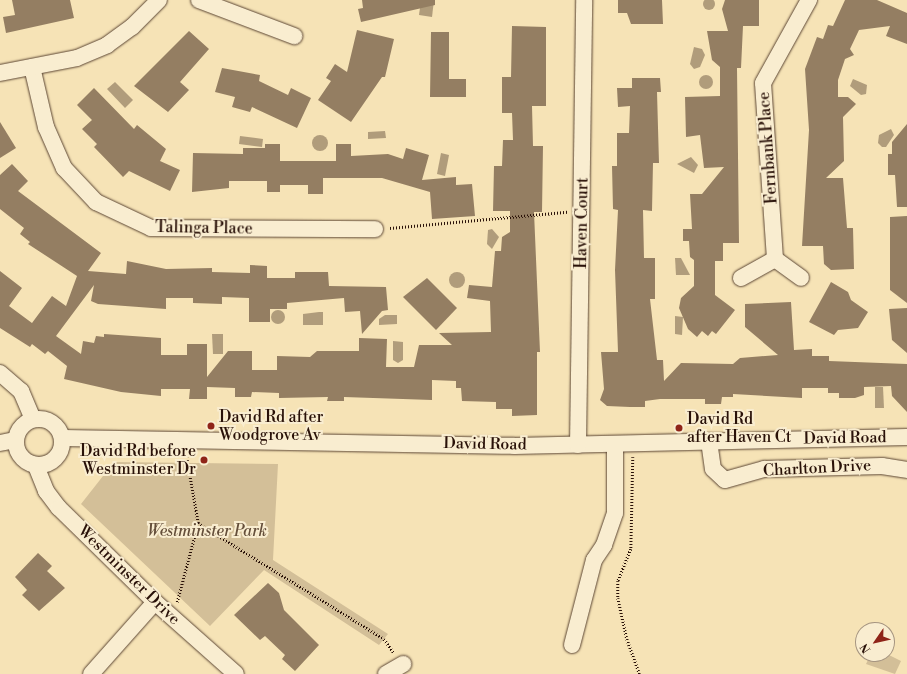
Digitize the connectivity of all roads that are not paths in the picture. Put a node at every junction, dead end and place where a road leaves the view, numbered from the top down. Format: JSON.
{"nodes":[{"id":1,"x":159,"y":0,"type":"edge"},
{"id":2,"x":199,"y":0,"type":"edge"},
{"id":3,"x":584,"y":0,"type":"edge"},
{"id":4,"x":808,"y":0,"type":"edge"},
{"id":5,"x":294,"y":36,"type":"dead end"},
{"id":6,"x":32,"y":67,"type":"junction"},
{"id":7,"x":0,"y":74,"type":"edge"},
{"id":8,"x":375,"y":229,"type":"road end"},
{"id":9,"x":775,"y":259,"type":"junction"},
{"id":10,"x":741,"y":278,"type":"dead end"},
{"id":11,"x":801,"y":278,"type":"dead end"},
{"id":12,"x":0,"y":373,"type":"edge"},
{"id":13,"x":33,"y":419,"type":"junction"},
{"id":14,"x":907,"y":437,"type":"edge"},
{"id":15,"x":63,"y":438,"type":"junction"},
{"id":16,"x":8,"y":441,"type":"edge"},
{"id":17,"x":709,"y":441,"type":"junction"},
{"id":18,"x":615,"y":444,"type":"junction"},
{"id":19,"x":578,"y":446,"type":"junction"},
{"id":20,"x":36,"y":466,"type":"junction"},
{"id":21,"x":907,"y":470,"type":"edge"},
{"id":22,"x":155,"y":602,"type":"junction"},
{"id":23,"x":572,"y":645,"type":"dead end"},
{"id":24,"x":403,"y":664,"type":"road end"},
{"id":25,"x":91,"y":674,"type":"edge"},
{"id":26,"x":236,"y":674,"type":"edge"},
{"id":27,"x":386,"y":674,"type":"edge"}],
"edges":[{"from":1,"to":6,"type":"street"},
{"from":2,"to":5,"type":"street"},
{"from":3,"to":19,"type":"street","name":"Haven Court"},
{"from":4,"to":9,"type":"street","name":"Fernbank Place"},
{"from":6,"to":7,"type":"street"},
{"from":6,"to":8,"type":"street","name":"Talinga Place"},
{"from":9,"to":10,"type":"street"},
{"from":9,"to":11,"type":"street"},
{"from":12,"to":13,"type":"street"},
{"from":13,"to":15,"type":"street"},
{"from":13,"to":16,"type":"street"},
{"from":14,"to":17,"type":"street","name":"David Road"},
{"from":15,"to":19,"type":"street","name":"David Road"},
{"from":15,"to":20,"type":"street"},
{"from":16,"to":20,"type":"street"},
{"from":17,"to":18,"type":"street","name":"David Road"},
{"from":17,"to":21,"type":"street","name":"Charlton Drive"},
{"from":18,"to":19,"type":"street","name":"David Road"},
{"from":18,"to":23,"type":"street"},
{"from":20,"to":22,"type":"street","name":"Westminster Drive"},
{"from":22,"to":25,"type":"street"},
{"from":22,"to":26,"type":"street","name":"Westminster Drive"},
{"from":24,"to":27,"type":"street"}]}
